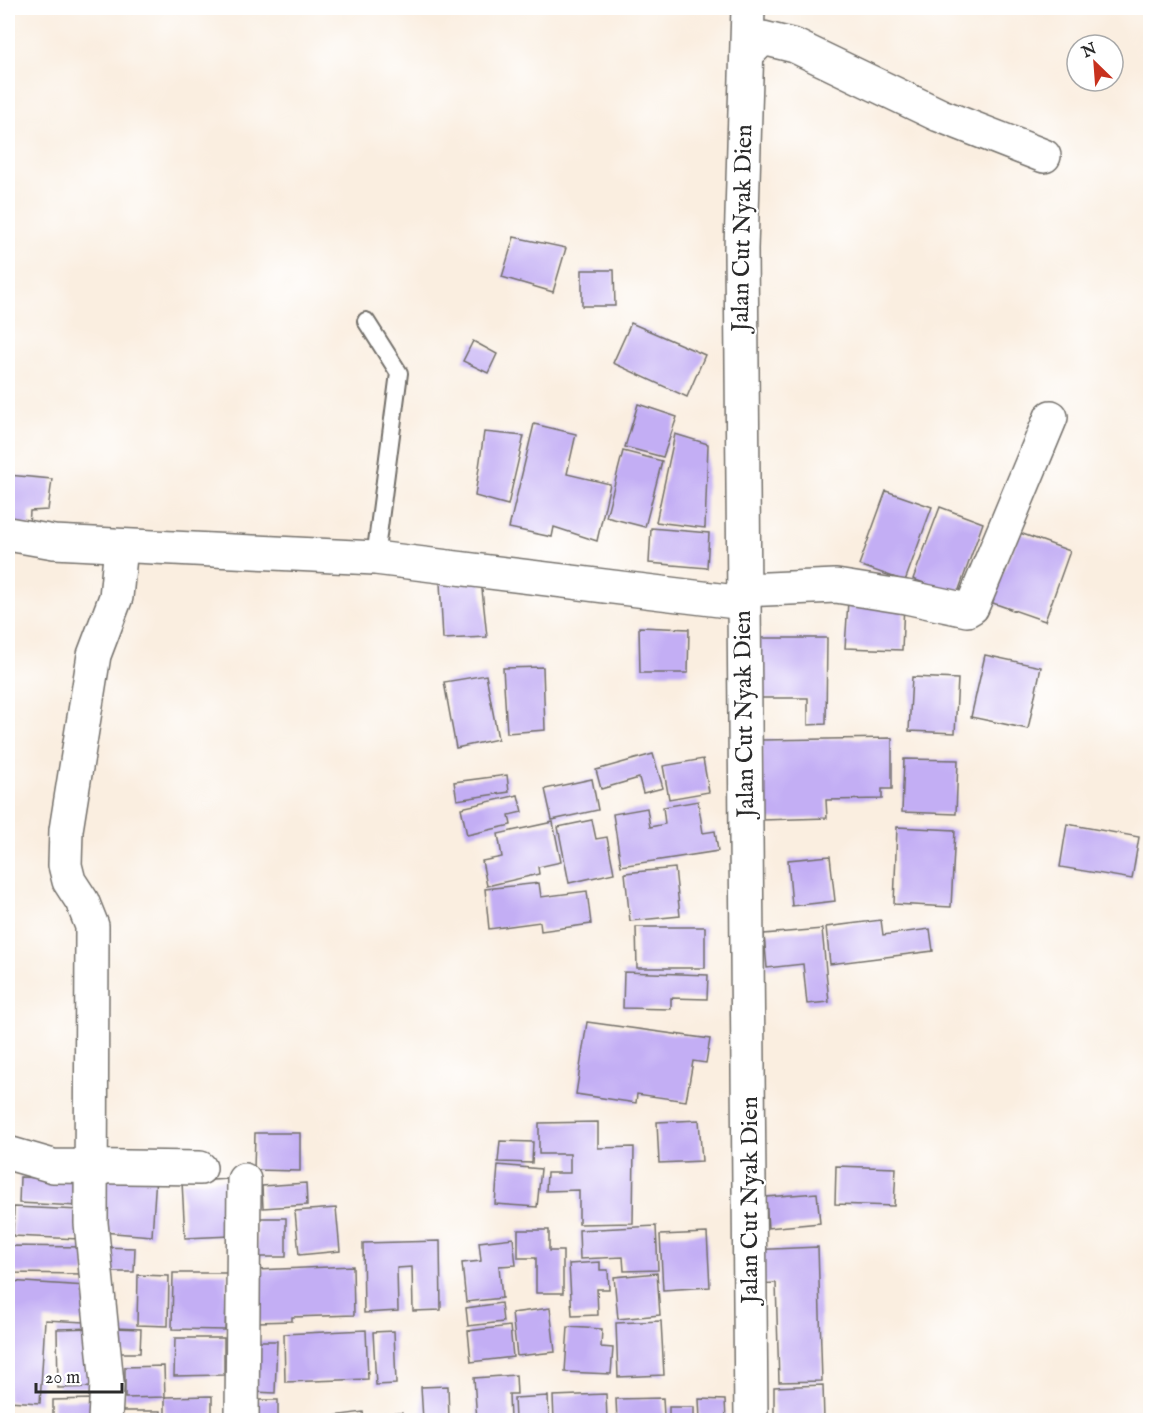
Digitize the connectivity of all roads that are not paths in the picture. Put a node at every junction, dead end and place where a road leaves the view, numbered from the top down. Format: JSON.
{"nodes":[{"id":1,"x":748,"y":8,"type":"edge"},
{"id":2,"x":747,"y":54,"type":"junction"},
{"id":3,"x":1044,"y":156,"type":"dead end"},
{"id":4,"x":366,"y":321,"type":"dead end"},
{"id":5,"x":1051,"y":417,"type":"dead end"},
{"id":6,"x":8,"y":534,"type":"edge"},
{"id":7,"x":121,"y":546,"type":"junction"},
{"id":8,"x":375,"y":558,"type":"junction"},
{"id":9,"x":743,"y":597,"type":"junction"},
{"id":10,"x":8,"y":1153,"type":"edge"},
{"id":11,"x":90,"y":1165,"type":"junction"},
{"id":12,"x":200,"y":1168,"type":"dead end"},
{"id":13,"x":244,"y":1180,"type":"dead end"},
{"id":14,"x":105,"y":1420,"type":"edge"},
{"id":15,"x":242,"y":1420,"type":"edge"},
{"id":16,"x":752,"y":1420,"type":"edge"}],
"edges":[{"from":1,"to":2,"type":"street","name":"Jalan Cut Nyak Dien"},
{"from":2,"to":3,"type":"street"},
{"from":2,"to":9,"type":"street","name":"Jalan Cut Nyak Dien"},
{"from":4,"to":8,"type":"lane"},
{"from":5,"to":9,"type":"street"},
{"from":6,"to":7,"type":"street"},
{"from":7,"to":8,"type":"street"},
{"from":7,"to":11,"type":"street"},
{"from":8,"to":9,"type":"street"},
{"from":9,"to":16,"type":"street","name":"Jalan Cut Nyak Dien"},
{"from":10,"to":11,"type":"street"},
{"from":11,"to":12,"type":"street"},
{"from":11,"to":14,"type":"street"},
{"from":13,"to":15,"type":"street"}]}
